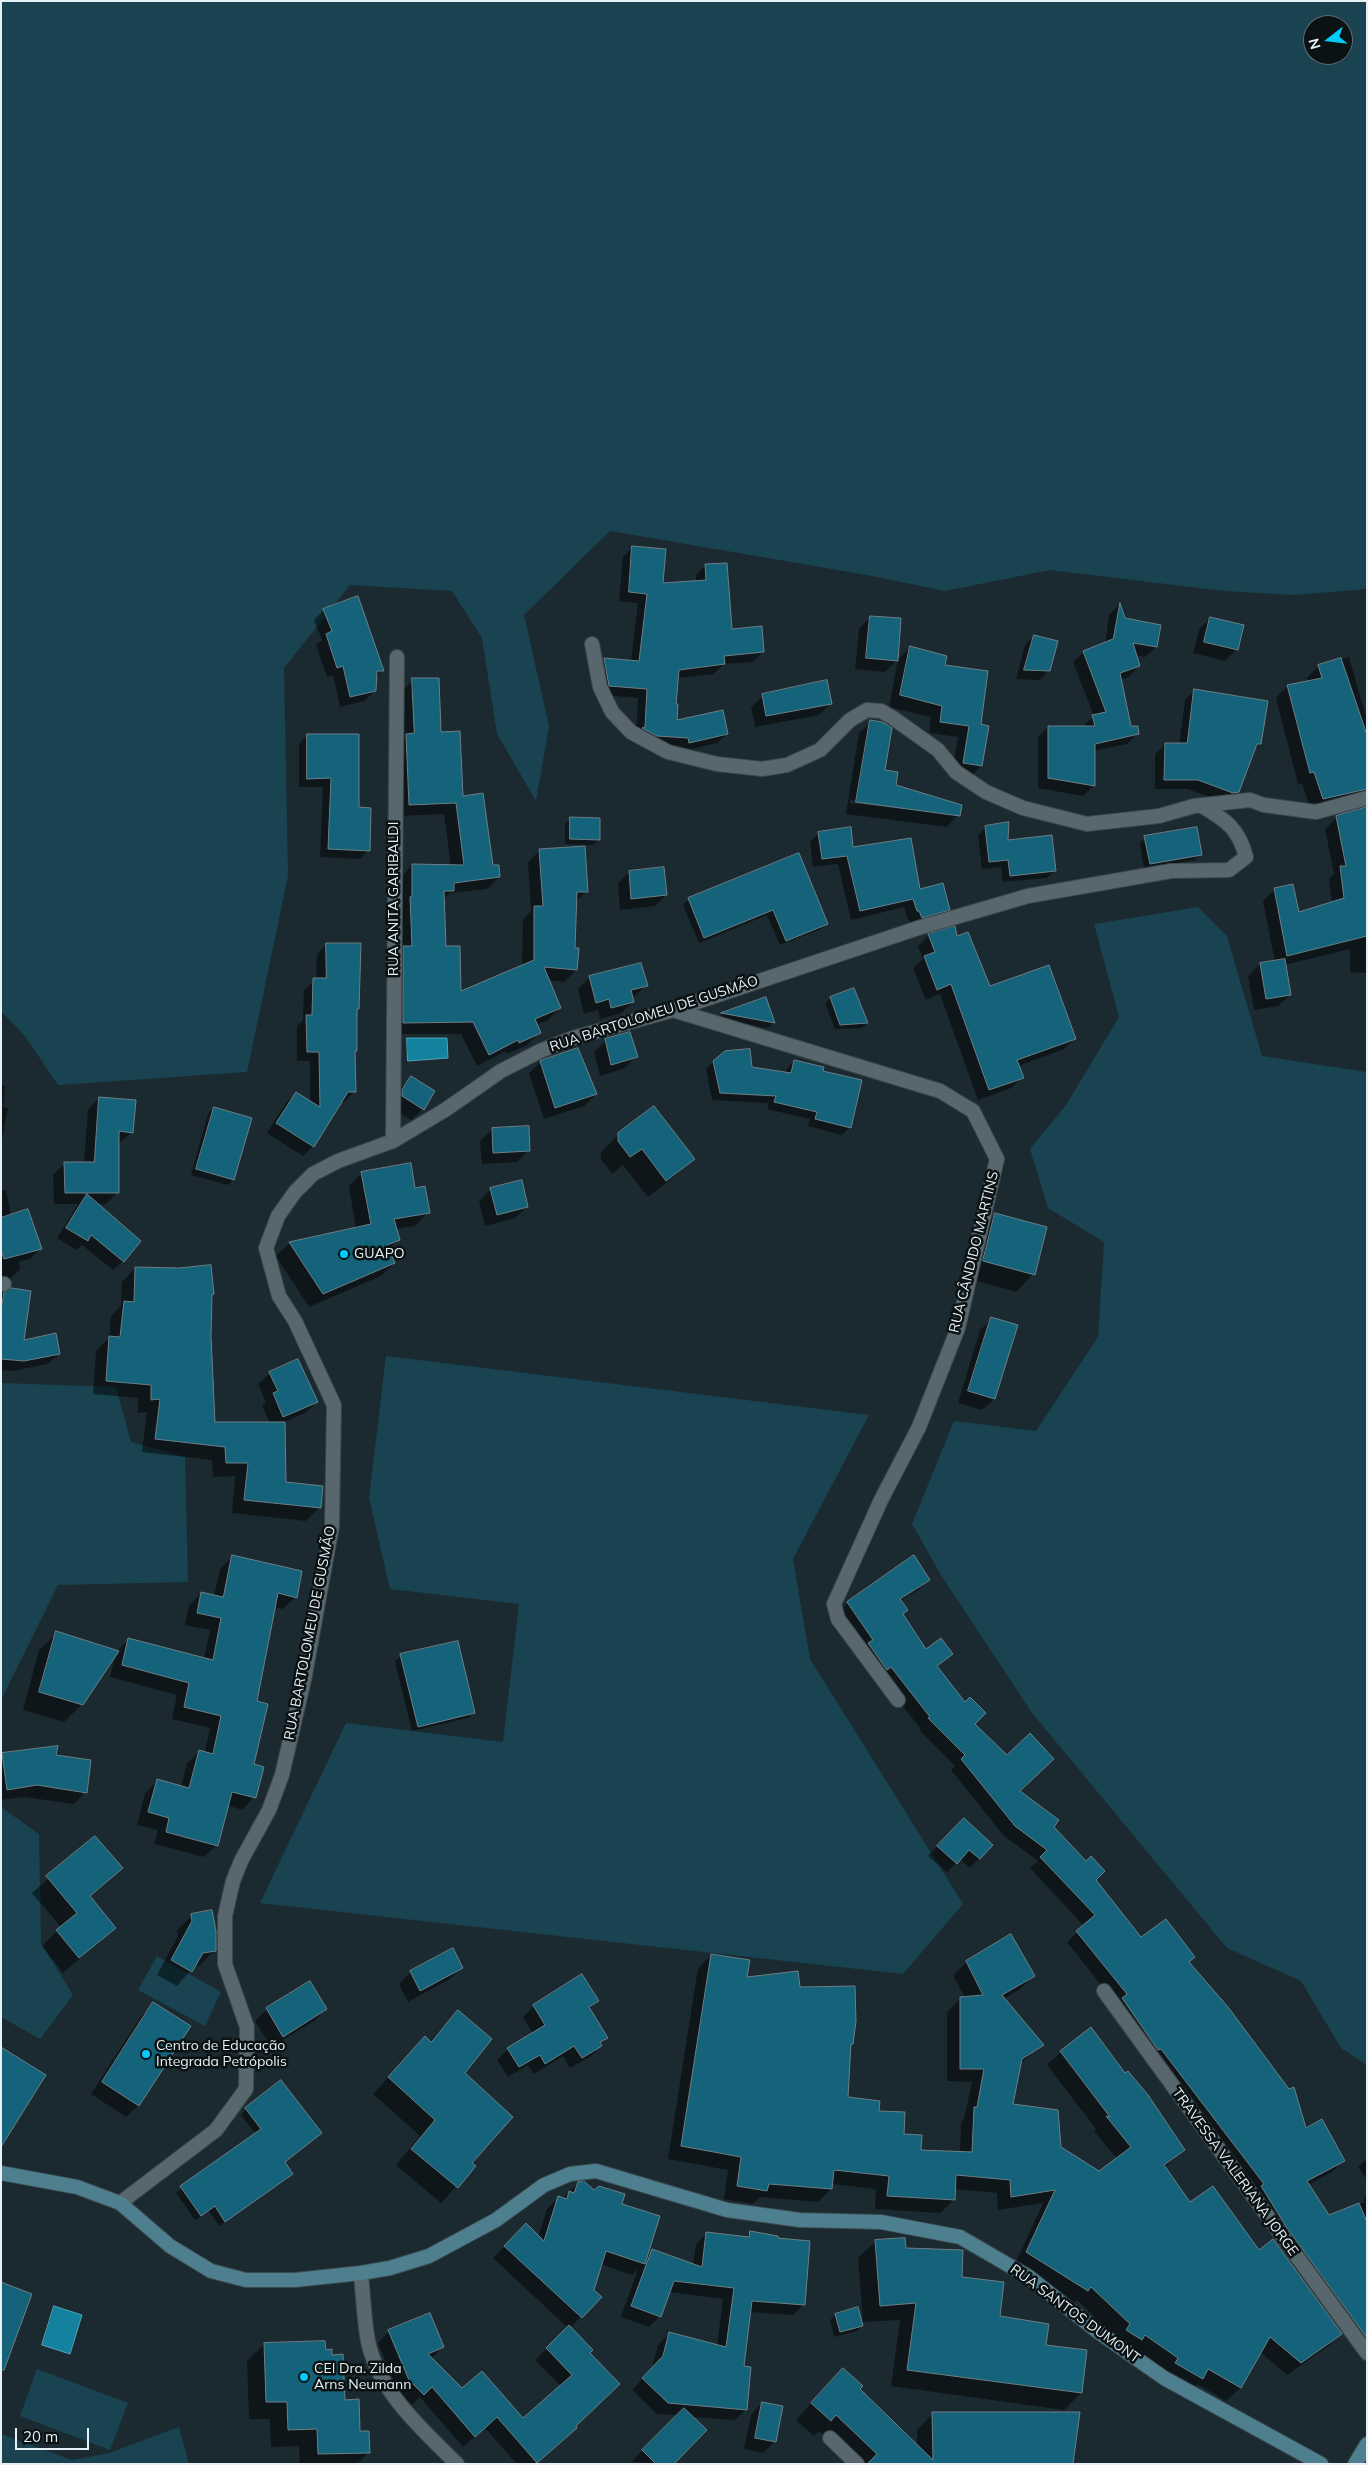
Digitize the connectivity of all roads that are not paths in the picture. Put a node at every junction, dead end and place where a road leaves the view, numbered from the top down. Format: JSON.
{"nodes":[{"id":1,"x":592,"y":644,"type":"dead end"},
{"id":2,"x":397,"y":657,"type":"dead end"},
{"id":3,"x":1367,"y":798,"type":"edge"},
{"id":4,"x":1202,"y":806,"type":"junction"},
{"id":5,"x":673,"y":1010,"type":"junction"},
{"id":6,"x":393,"y":1141,"type":"junction"},
{"id":7,"x":898,"y":1700,"type":"dead end"},
{"id":8,"x":1104,"y":1991,"type":"dead end"},
{"id":9,"x":1,"y":2173,"type":"edge"},
{"id":10,"x":120,"y":2203,"type":"junction"},
{"id":11,"x":361,"y":2273,"type":"junction"},
{"id":12,"x":1367,"y":2353,"type":"edge"},
{"id":13,"x":830,"y":2438,"type":"dead end"},
{"id":14,"x":1367,"y":2444,"type":"edge"},
{"id":15,"x":457,"y":2464,"type":"edge"},
{"id":16,"x":856,"y":2464,"type":"edge"},
{"id":17,"x":1320,"y":2464,"type":"edge"},
{"id":18,"x":1355,"y":2464,"type":"edge"}],
"edges":[{"from":1,"to":4,"type":"street"},
{"from":2,"to":6,"type":"street","name":"RUA ANITA GARIBALDI"},
{"from":3,"to":4,"type":"street"},
{"from":4,"to":5,"type":"street","name":"RUA BARTOLOMEU DE GUSMÃO"},
{"from":5,"to":6,"type":"street","name":"RUA BARTOLOMEU DE GUSMÃO"},
{"from":5,"to":7,"type":"street","name":"RUA CÂNDIDO MARTINS"},
{"from":6,"to":10,"type":"street","name":"RUA BARTOLOMEU DE GUSMÃO"},
{"from":8,"to":12,"type":"street","name":"TRAVESSA VALERIANA JORGE"},
{"from":9,"to":10,"type":"main road","name":"RUA SANTOS DUMONT"},
{"from":10,"to":11,"type":"main road","name":"RUA SANTOS DUMONT"},
{"from":11,"to":15,"type":"street"},
{"from":11,"to":17,"type":"main road","name":"RUA SANTOS DUMONT"},
{"from":13,"to":16,"type":"street"},
{"from":14,"to":18,"type":"main road"}]}
